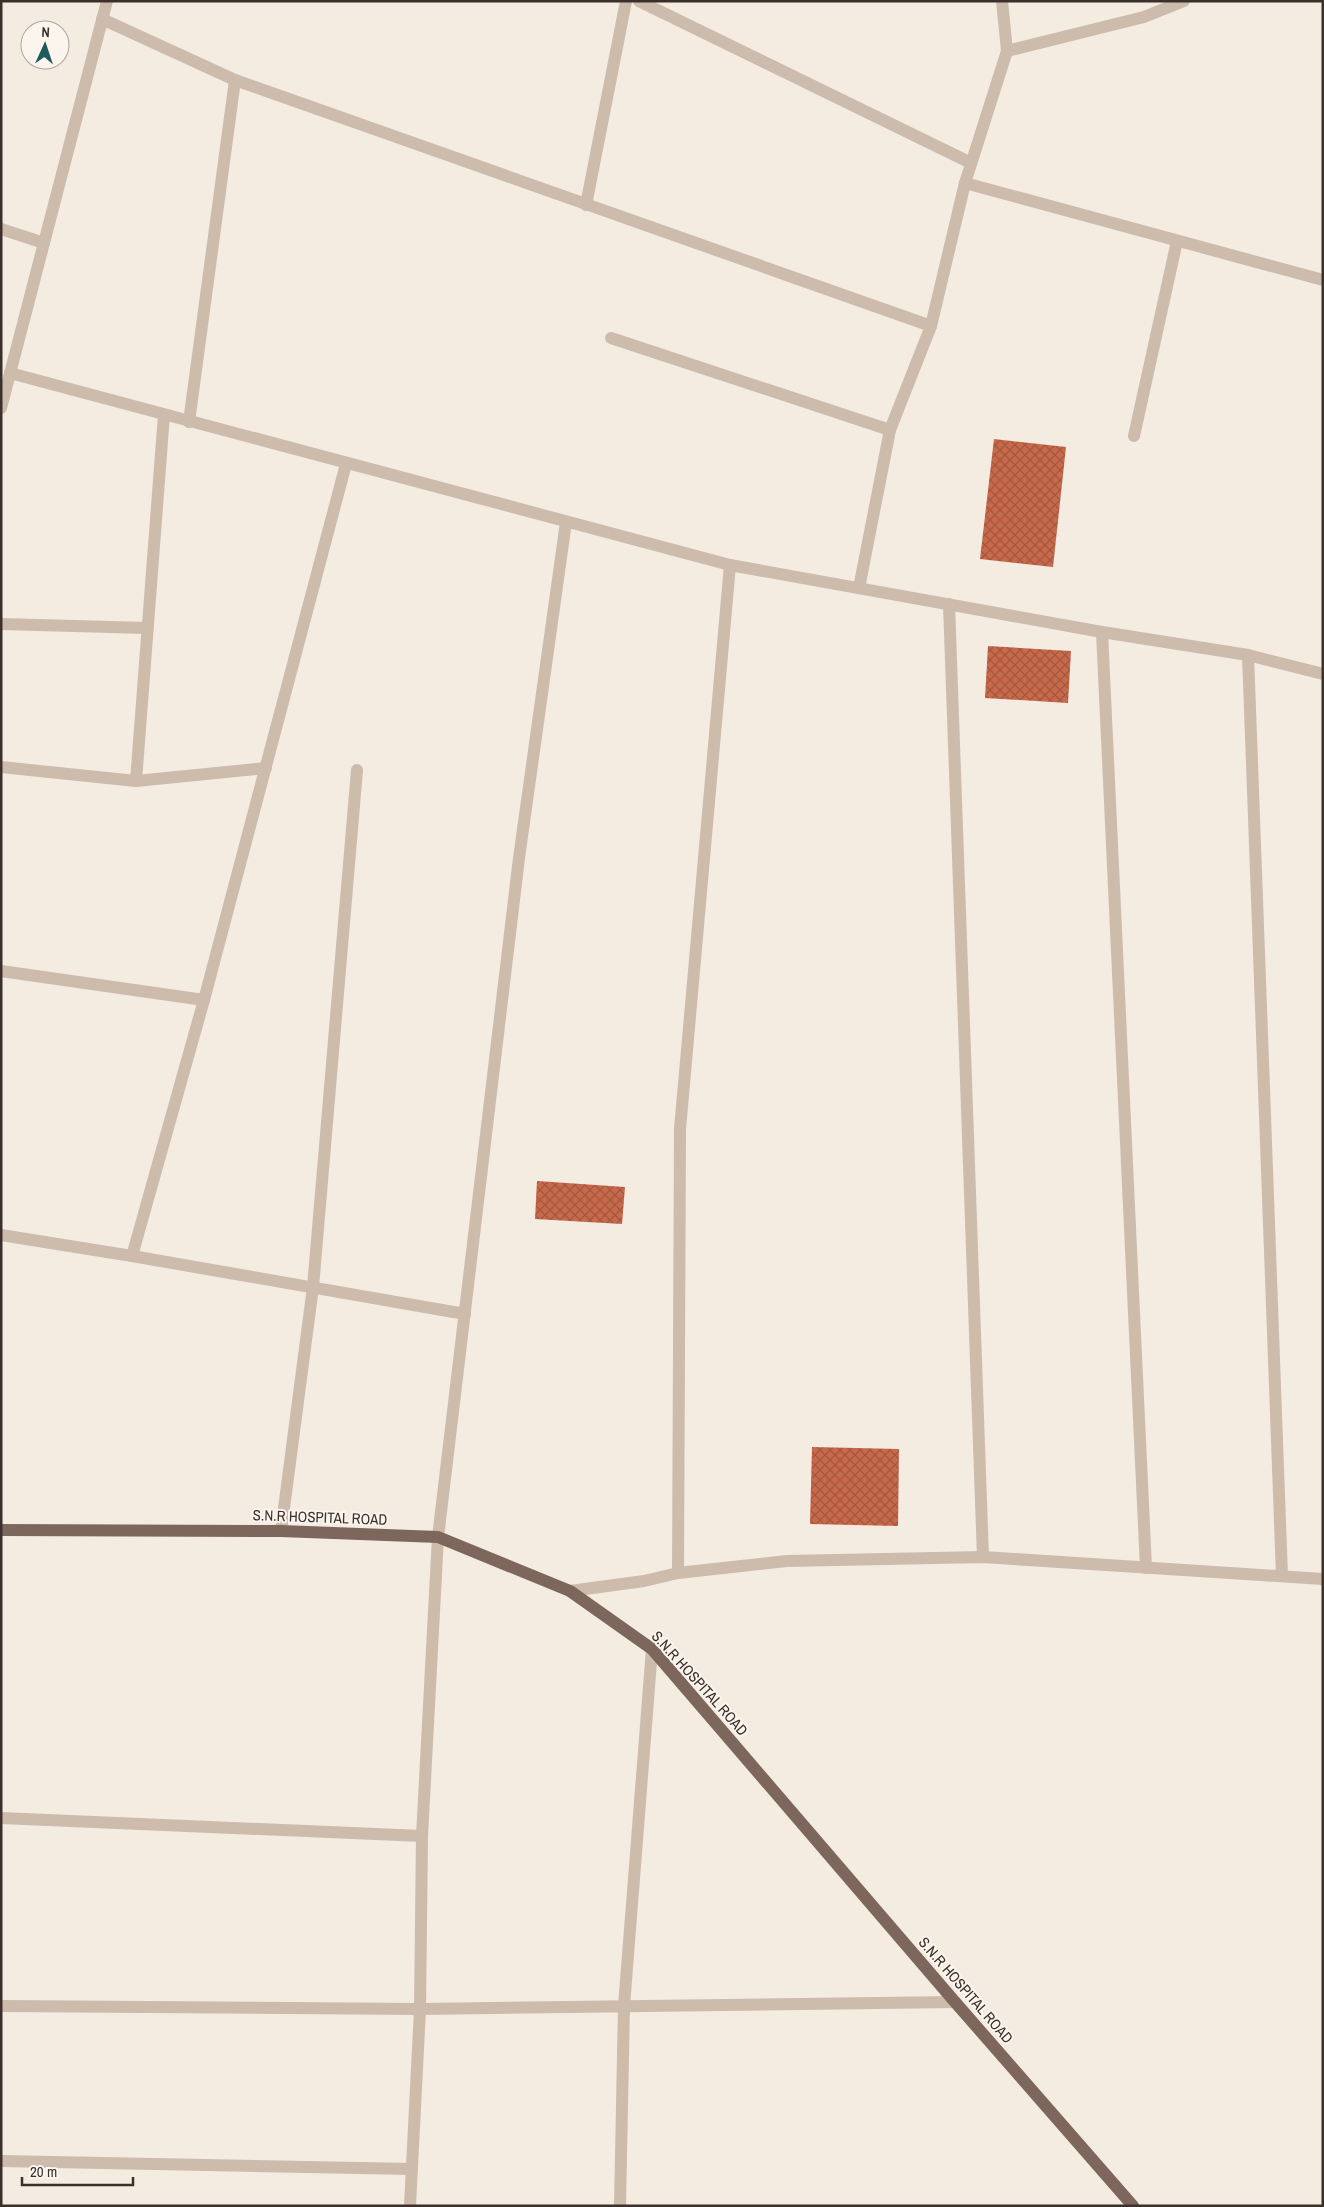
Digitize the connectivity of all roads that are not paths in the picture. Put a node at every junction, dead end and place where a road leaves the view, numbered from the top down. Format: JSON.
{"nodes":[{"id":1,"x":107,"y":1,"type":"edge"},
{"id":2,"x":626,"y":1,"type":"edge"},
{"id":3,"x":639,"y":1,"type":"edge"},
{"id":4,"x":1002,"y":1,"type":"edge"},
{"id":5,"x":1184,"y":1,"type":"edge"},
{"id":6,"x":102,"y":19,"type":"junction"},
{"id":7,"x":1007,"y":51,"type":"junction"},
{"id":8,"x":236,"y":80,"type":"junction"},
{"id":9,"x":971,"y":163,"type":"junction"},
{"id":10,"x":965,"y":183,"type":"junction"},
{"id":11,"x":586,"y":205,"type":"junction"},
{"id":12,"x":1,"y":229,"type":"edge"},
{"id":13,"x":1177,"y":241,"type":"junction"},
{"id":14,"x":44,"y":244,"type":"junction"},
{"id":15,"x":1323,"y":280,"type":"edge"},
{"id":16,"x":931,"y":326,"type":"junction"},
{"id":17,"x":612,"y":338,"type":"dead end"},
{"id":18,"x":10,"y":373,"type":"junction"},
{"id":19,"x":1,"y":408,"type":"edge"},
{"id":20,"x":164,"y":415,"type":"junction"},
{"id":21,"x":189,"y":422,"type":"junction"},
{"id":22,"x":890,"y":430,"type":"junction"},
{"id":23,"x":1134,"y":436,"type":"dead end"},
{"id":24,"x":346,"y":464,"type":"junction"},
{"id":25,"x":566,"y":522,"type":"junction"},
{"id":26,"x":730,"y":565,"type":"junction"},
{"id":27,"x":859,"y":588,"type":"junction"},
{"id":28,"x":948,"y":604,"type":"junction"},
{"id":29,"x":1,"y":624,"type":"edge"},
{"id":30,"x":147,"y":628,"type":"junction"},
{"id":31,"x":1102,"y":632,"type":"junction"},
{"id":32,"x":1248,"y":655,"type":"junction"},
{"id":33,"x":1323,"y":674,"type":"edge"},
{"id":34,"x":1,"y":767,"type":"edge"},
{"id":35,"x":266,"y":768,"type":"junction"},
{"id":36,"x":357,"y":770,"type":"dead end"},
{"id":37,"x":136,"y":781,"type":"junction"},
{"id":38,"x":1,"y":971,"type":"edge"},
{"id":39,"x":204,"y":1000,"type":"junction"},
{"id":40,"x":1,"y":1235,"type":"edge"},
{"id":41,"x":132,"y":1256,"type":"junction"},
{"id":42,"x":313,"y":1287,"type":"junction"},
{"id":43,"x":465,"y":1314,"type":"junction"},
{"id":44,"x":1,"y":1530,"type":"edge"},
{"id":45,"x":282,"y":1531,"type":"junction"},
{"id":46,"x":438,"y":1537,"type":"junction"},
{"id":47,"x":983,"y":1557,"type":"junction"},
{"id":48,"x":1146,"y":1568,"type":"junction"},
{"id":49,"x":678,"y":1573,"type":"junction"},
{"id":50,"x":1282,"y":1576,"type":"junction"},
{"id":51,"x":1323,"y":1579,"type":"edge"},
{"id":52,"x":570,"y":1591,"type":"junction"},
{"id":53,"x":652,"y":1648,"type":"junction"},
{"id":54,"x":1,"y":1818,"type":"edge"},
{"id":55,"x":422,"y":1836,"type":"junction"},
{"id":56,"x":955,"y":2002,"type":"junction"},
{"id":57,"x":1,"y":2006,"type":"edge"},
{"id":58,"x":624,"y":2006,"type":"junction"},
{"id":59,"x":420,"y":2009,"type":"junction"},
{"id":60,"x":1,"y":2161,"type":"edge"},
{"id":61,"x":412,"y":2169,"type":"junction"},
{"id":62,"x":410,"y":2206,"type":"edge"},
{"id":63,"x":620,"y":2206,"type":"edge"},
{"id":64,"x":1133,"y":2206,"type":"edge"}],
"edges":[{"from":1,"to":6,"type":"street"},
{"from":2,"to":11,"type":"street"},
{"from":3,"to":9,"type":"street"},
{"from":4,"to":7,"type":"street"},
{"from":5,"to":7,"type":"street"},
{"from":6,"to":8,"type":"street"},
{"from":6,"to":14,"type":"street"},
{"from":7,"to":9,"type":"street"},
{"from":8,"to":11,"type":"street"},
{"from":8,"to":21,"type":"street"},
{"from":9,"to":10,"type":"street"},
{"from":10,"to":13,"type":"street"},
{"from":10,"to":16,"type":"street"},
{"from":11,"to":16,"type":"street"},
{"from":12,"to":14,"type":"street"},
{"from":13,"to":15,"type":"street"},
{"from":13,"to":23,"type":"street"},
{"from":14,"to":18,"type":"street"},
{"from":16,"to":22,"type":"street"},
{"from":17,"to":22,"type":"street"},
{"from":18,"to":19,"type":"street"},
{"from":18,"to":20,"type":"street"},
{"from":20,"to":21,"type":"street"},
{"from":20,"to":30,"type":"street"},
{"from":21,"to":24,"type":"street"},
{"from":22,"to":27,"type":"street"},
{"from":24,"to":25,"type":"street"},
{"from":24,"to":35,"type":"street"},
{"from":25,"to":26,"type":"street"},
{"from":25,"to":43,"type":"street"},
{"from":26,"to":27,"type":"street"},
{"from":26,"to":49,"type":"street"},
{"from":27,"to":28,"type":"street"},
{"from":28,"to":31,"type":"street"},
{"from":28,"to":47,"type":"street"},
{"from":29,"to":30,"type":"street"},
{"from":30,"to":37,"type":"street"},
{"from":31,"to":32,"type":"street"},
{"from":31,"to":48,"type":"street"},
{"from":32,"to":33,"type":"street"},
{"from":32,"to":50,"type":"street"},
{"from":34,"to":37,"type":"street"},
{"from":35,"to":37,"type":"street"},
{"from":35,"to":39,"type":"street"},
{"from":36,"to":42,"type":"street"},
{"from":38,"to":39,"type":"street"},
{"from":39,"to":41,"type":"street"},
{"from":40,"to":41,"type":"street"},
{"from":41,"to":42,"type":"street"},
{"from":42,"to":43,"type":"street"},
{"from":42,"to":45,"type":"street"},
{"from":43,"to":46,"type":"street"},
{"from":44,"to":45,"type":"main road","name":"S.N.R HOSPITAL ROAD"},
{"from":45,"to":46,"type":"main road","name":"S.N.R HOSPITAL ROAD"},
{"from":46,"to":52,"type":"main road","name":"S.N.R HOSPITAL ROAD"},
{"from":46,"to":55,"type":"street"},
{"from":47,"to":48,"type":"street"},
{"from":47,"to":49,"type":"street"},
{"from":48,"to":50,"type":"street"},
{"from":49,"to":52,"type":"street"},
{"from":50,"to":51,"type":"street"},
{"from":52,"to":53,"type":"main road","name":"S.N.R HOSPITAL ROAD"},
{"from":53,"to":56,"type":"main road","name":"S.N.R HOSPITAL ROAD"},
{"from":53,"to":58,"type":"street"},
{"from":54,"to":55,"type":"street"},
{"from":55,"to":59,"type":"street"},
{"from":56,"to":58,"type":"street"},
{"from":56,"to":64,"type":"main road","name":"S.N.R HOSPITAL ROAD"},
{"from":57,"to":59,"type":"street"},
{"from":58,"to":59,"type":"street"},
{"from":58,"to":63,"type":"street"},
{"from":59,"to":61,"type":"street"},
{"from":60,"to":61,"type":"street"},
{"from":61,"to":62,"type":"street"}]}
